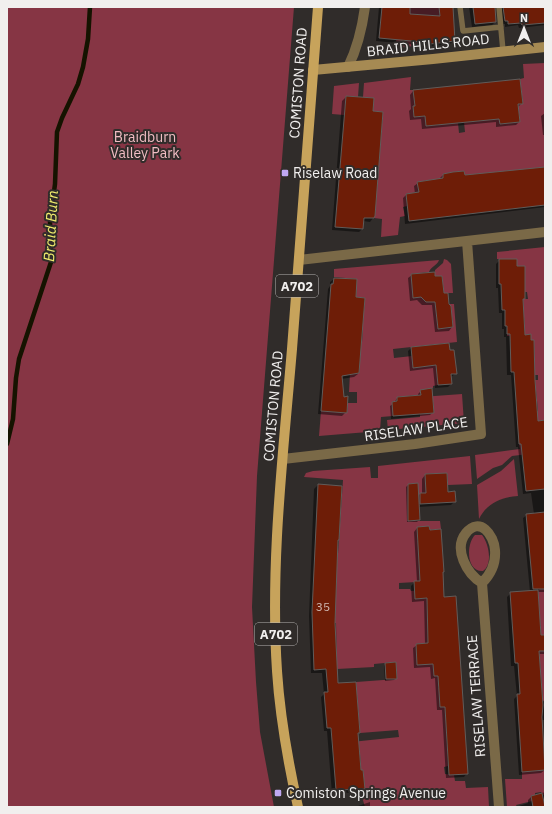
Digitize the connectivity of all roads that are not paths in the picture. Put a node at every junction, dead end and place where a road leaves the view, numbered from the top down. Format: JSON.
{"nodes":[{"id":1,"x":318,"y":7,"type":"edge"},
{"id":2,"x":364,"y":7,"type":"edge"},
{"id":3,"x":460,"y":7,"type":"edge"},
{"id":4,"x":499,"y":7,"type":"edge"},
{"id":5,"x":501,"y":27,"type":"junction"},
{"id":6,"x":545,"y":46,"type":"edge"},
{"id":7,"x":503,"y":51,"type":"junction"},
{"id":8,"x":348,"y":67,"type":"junction"},
{"id":9,"x":313,"y":70,"type":"junction"},
{"id":10,"x":545,"y":232,"type":"edge"},
{"id":11,"x":467,"y":241,"type":"junction"},
{"id":12,"x":300,"y":260,"type":"junction"},
{"id":13,"x":283,"y":459,"type":"junction"},
{"id":14,"x":482,"y":583,"type":"junction"},
{"id":15,"x":298,"y":807,"type":"edge"},
{"id":16,"x":498,"y":807,"type":"edge"}],
"edges":[{"from":1,"to":9,"type":"main road","name":"COMISTON ROAD","number":"A702"},
{"from":2,"to":8,"type":"street"},
{"from":3,"to":5,"type":"lane"},
{"from":4,"to":5,"type":"lane"},
{"from":5,"to":7,"type":"lane"},
{"from":6,"to":7,"type":"street","name":"BRAID HILLS ROAD"},
{"from":7,"to":8,"type":"street","name":"BRAID HILLS ROAD"},
{"from":8,"to":9,"type":"street","name":"BRAID HILLS ROAD"},
{"from":9,"to":12,"type":"main road","name":"COMISTON ROAD","number":"A702"},
{"from":10,"to":11,"type":"street"},
{"from":11,"to":12,"type":"street"},
{"from":11,"to":13,"type":"street","name":"RISELAW PLACE"},
{"from":12,"to":13,"type":"main road","name":"COMISTON ROAD","number":"A702"},
{"from":13,"to":15,"type":"main road","name":"COMISTON ROAD","number":"A702"},
{"from":14,"to":14,"type":"street"},
{"from":14,"to":16,"type":"street","name":"RISELAW TERRACE"}]}
